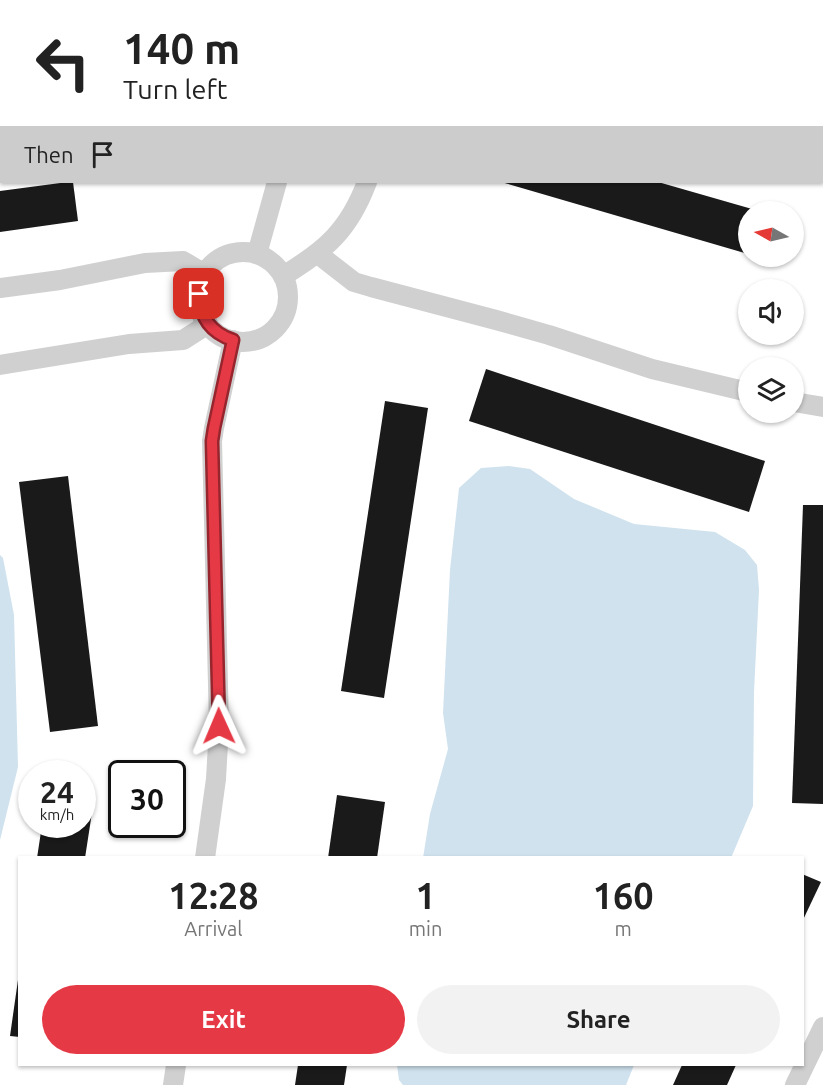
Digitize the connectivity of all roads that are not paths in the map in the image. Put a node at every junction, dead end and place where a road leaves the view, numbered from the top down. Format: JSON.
{"nodes":[{"id":1,"x":277,"y":183,"type":"edge"},
{"id":2,"x":367,"y":183,"type":"edge"},
{"id":3,"x":257,"y":254,"type":"junction"},
{"id":4,"x":318,"y":254,"type":"junction"},
{"id":5,"x":205,"y":274,"type":"junction"},
{"id":6,"x":283,"y":276,"type":"junction"},
{"id":7,"x":0,"y":288,"type":"edge"},
{"id":8,"x":208,"y":324,"type":"junction"},
{"id":9,"x":233,"y":340,"type":"junction"},
{"id":10,"x":0,"y":365,"type":"edge"},
{"id":11,"x":738,"y":390,"type":"edge"},
{"id":12,"x":804,"y":404,"type":"edge"},
{"id":13,"x":823,"y":407,"type":"edge"},
{"id":14,"x":205,"y":856,"type":"edge"},
{"id":15,"x":823,"y":1027,"type":"edge"},
{"id":16,"x":176,"y":1066,"type":"edge"},
{"id":17,"x":173,"y":1085,"type":"edge"},
{"id":18,"x":795,"y":1085,"type":"edge"}],
"edges":[{"from":1,"to":3,"type":"street"},
{"from":2,"to":4,"type":"street"},
{"from":3,"to":5,"type":"street"},
{"from":3,"to":6,"type":"street"},
{"from":4,"to":6,"type":"street"},
{"from":4,"to":11,"type":"street"},
{"from":5,"to":7,"type":"street"},
{"from":5,"to":8,"type":"street"},
{"from":6,"to":9,"type":"street"},
{"from":8,"to":9,"type":"street"},
{"from":8,"to":10,"type":"street"},
{"from":9,"to":14,"type":"street"},
{"from":12,"to":13,"type":"street"},
{"from":15,"to":18,"type":"street"},
{"from":16,"to":17,"type":"street"}]}
